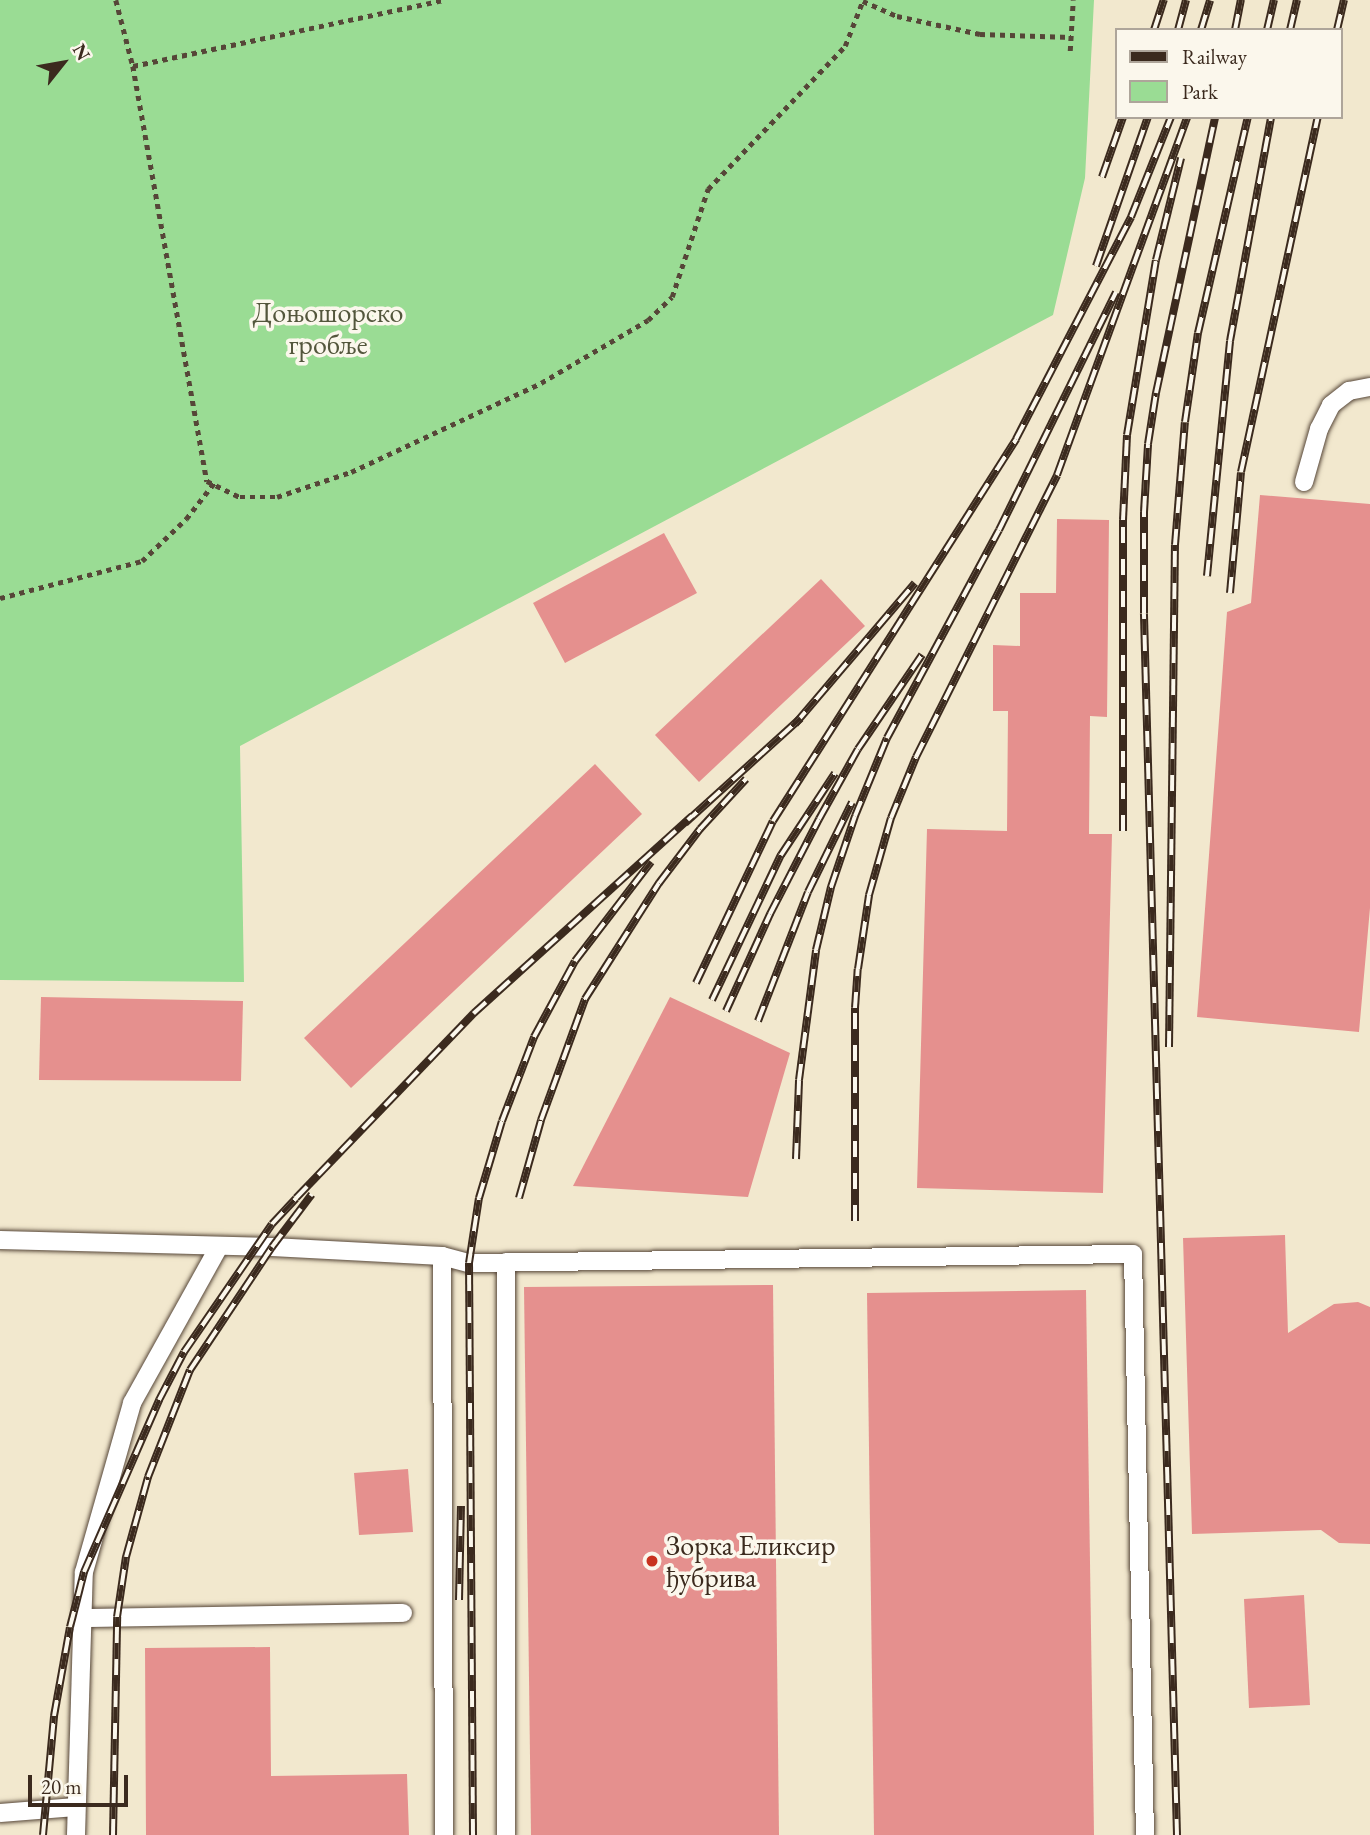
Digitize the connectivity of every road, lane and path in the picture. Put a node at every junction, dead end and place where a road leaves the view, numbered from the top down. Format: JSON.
{"nodes":[{"id":1,"x":116,"y":0,"type":"edge"},
{"id":2,"x":443,"y":0,"type":"edge"},
{"id":3,"x":863,"y":0,"type":"edge"},
{"id":4,"x":1073,"y":0,"type":"edge"},
{"id":5,"x":1071,"y":37,"type":"junction"},
{"id":6,"x":1070,"y":51,"type":"dead end"},
{"id":7,"x":133,"y":66,"type":"junction"},
{"id":8,"x":1370,"y":387,"type":"edge"},
{"id":9,"x":1304,"y":482,"type":"dead end"},
{"id":10,"x":214,"y":483,"type":"junction"},
{"id":11,"x":0,"y":598,"type":"edge"},
{"id":12,"x":0,"y":1240,"type":"edge"},
{"id":13,"x":219,"y":1247,"type":"junction"},
{"id":14,"x":442,"y":1256,"type":"junction"},
{"id":15,"x":506,"y":1262,"type":"junction"},
{"id":16,"x":403,"y":1613,"type":"dead end"},
{"id":17,"x":83,"y":1618,"type":"junction"},
{"id":18,"x":76,"y":1807,"type":"junction"},
{"id":19,"x":0,"y":1813,"type":"edge"},
{"id":20,"x":76,"y":1835,"type":"edge"},
{"id":21,"x":444,"y":1835,"type":"edge"},
{"id":22,"x":506,"y":1835,"type":"edge"},
{"id":23,"x":1145,"y":1835,"type":"edge"}],
"edges":[{"from":1,"to":7,"type":"path"},
{"from":2,"to":7,"type":"path"},
{"from":3,"to":5,"type":"path"},
{"from":3,"to":10,"type":"path"},
{"from":4,"to":5,"type":"path"},
{"from":5,"to":6,"type":"path"},
{"from":7,"to":10,"type":"path"},
{"from":8,"to":9,"type":"lane"},
{"from":10,"to":11,"type":"path"},
{"from":12,"to":13,"type":"lane"},
{"from":13,"to":14,"type":"lane"},
{"from":13,"to":17,"type":"lane"},
{"from":14,"to":15,"type":"lane"},
{"from":14,"to":21,"type":"lane"},
{"from":15,"to":22,"type":"lane"},
{"from":15,"to":23,"type":"lane"},
{"from":16,"to":17,"type":"lane"},
{"from":17,"to":18,"type":"lane"},
{"from":18,"to":19,"type":"lane"},
{"from":18,"to":20,"type":"lane"}]}
